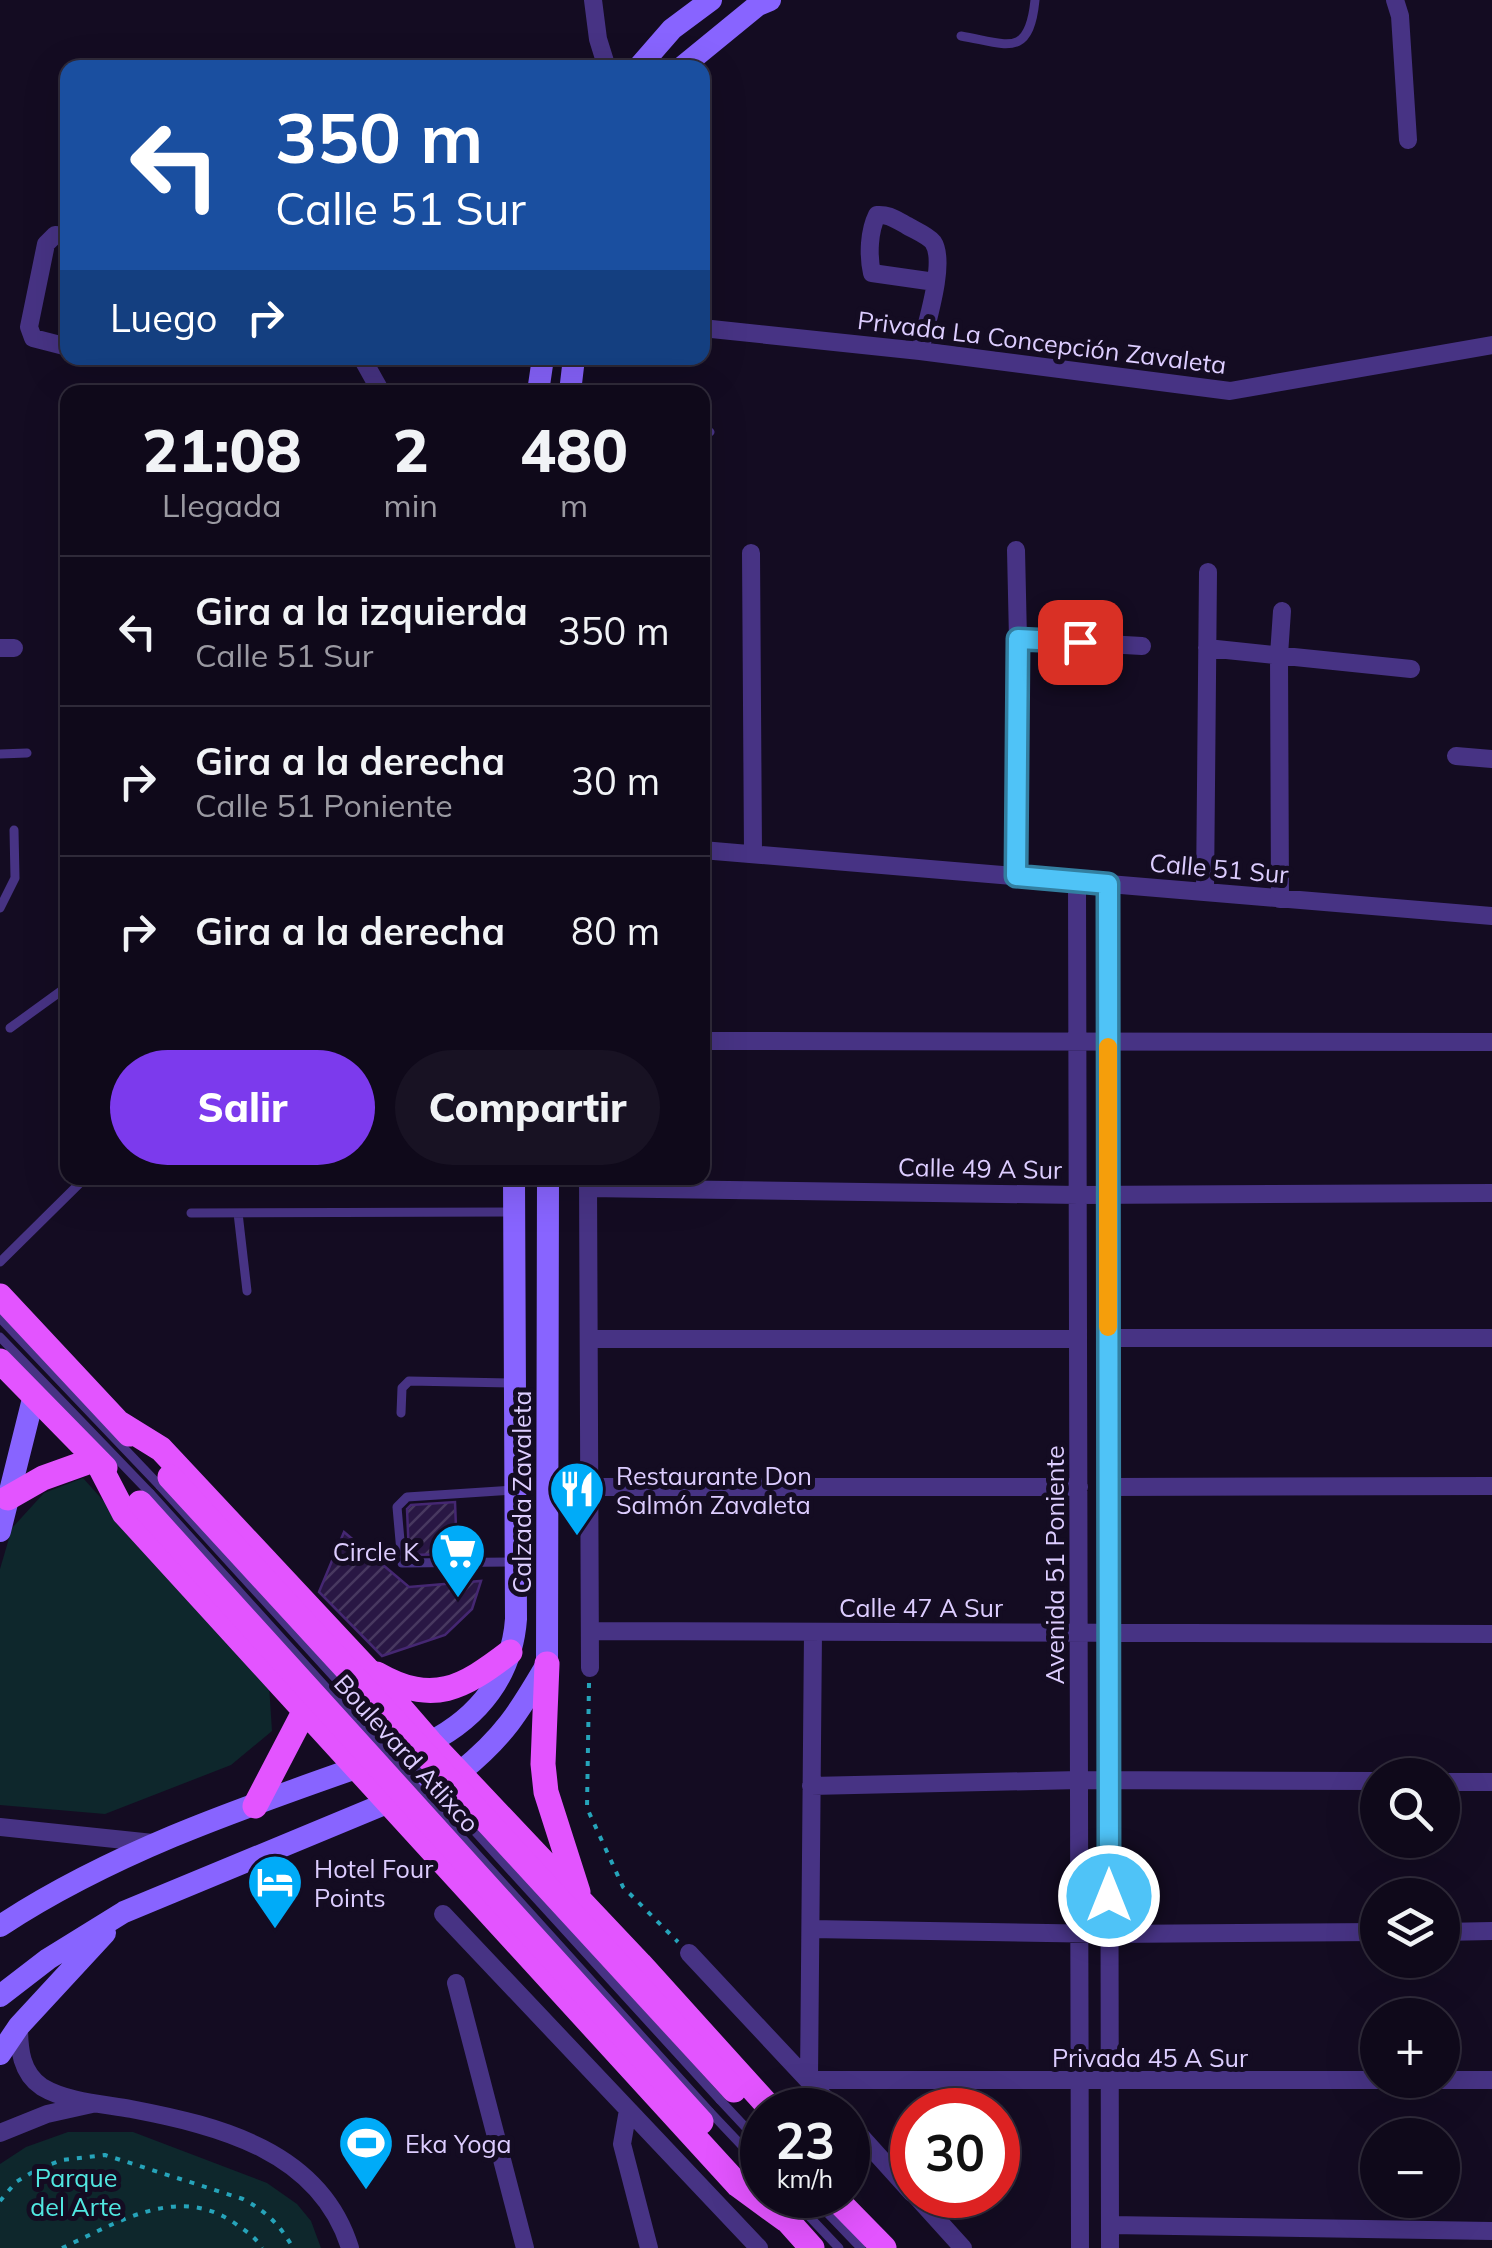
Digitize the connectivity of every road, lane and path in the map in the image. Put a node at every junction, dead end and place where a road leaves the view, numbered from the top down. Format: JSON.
{"nodes":[{"id":1,"x":594,"y":0,"type":"edge"},
{"id":2,"x":711,"y":0,"type":"edge"},
{"id":3,"x":770,"y":0,"type":"edge"},
{"id":4,"x":1034,"y":0,"type":"edge"},
{"id":5,"x":1395,"y":0,"type":"edge"},
{"id":6,"x":961,"y":36,"type":"dead end"},
{"id":7,"x":605,"y":60,"type":"edge"},
{"id":8,"x":645,"y":60,"type":"edge"},
{"id":9,"x":688,"y":60,"type":"edge"},
{"id":10,"x":1408,"y":140,"type":"dead end"},
{"id":11,"x":60,"y":235,"type":"edge"},
{"id":12,"x":935,"y":282,"type":"junction"},
{"id":13,"x":710,"y":329,"type":"edge"},
{"id":14,"x":1492,"y":344,"type":"edge"},
{"id":15,"x":60,"y":345,"type":"edge"},
{"id":16,"x":920,"y":351,"type":"junction"},
{"id":17,"x":1016,"y":550,"type":"dead end"},
{"id":18,"x":751,"y":553,"type":"dead end"},
{"id":19,"x":1208,"y":572,"type":"dead end"},
{"id":20,"x":1282,"y":611,"type":"dead end"},
{"id":21,"x":1018,"y":639,"type":"junction"},
{"id":22,"x":1142,"y":646,"type":"dead end"},
{"id":23,"x":1207,"y":648,"type":"junction"},
{"id":24,"x":1279,"y":655,"type":"junction"},
{"id":25,"x":1411,"y":669,"type":"dead end"},
{"id":26,"x":27,"y":753,"type":"dead end"},
{"id":27,"x":0,"y":754,"type":"edge"},
{"id":28,"x":1456,"y":756,"type":"dead end"},
{"id":29,"x":1492,"y":759,"type":"edge"},
{"id":30,"x":14,"y":830,"type":"dead end"},
{"id":31,"x":710,"y":851,"type":"edge"},
{"id":32,"x":754,"y":854,"type":"junction"},
{"id":33,"x":1016,"y":876,"type":"junction"},
{"id":34,"x":1077,"y":882,"type":"junction"},
{"id":35,"x":1108,"y":884,"type":"junction"},
{"id":36,"x":1206,"y":892,"type":"junction"},
{"id":37,"x":1280,"y":898,"type":"junction"},
{"id":38,"x":0,"y":908,"type":"edge"},
{"id":39,"x":1492,"y":916,"type":"edge"},
{"id":40,"x":60,"y":992,"type":"edge"},
{"id":41,"x":10,"y":1028,"type":"dead end"},
{"id":42,"x":710,"y":1041,"type":"edge"},
{"id":43,"x":1078,"y":1042,"type":"junction"},
{"id":44,"x":1108,"y":1042,"type":"junction"},
{"id":45,"x":1492,"y":1042,"type":"edge"},
{"id":46,"x":78,"y":1185,"type":"edge"},
{"id":47,"x":514,"y":1185,"type":"edge"},
{"id":48,"x":548,"y":1185,"type":"edge"},
{"id":49,"x":588,"y":1185,"type":"edge"},
{"id":50,"x":677,"y":1185,"type":"edge"},
{"id":51,"x":1492,"y":1193,"type":"edge"},
{"id":52,"x":1078,"y":1194,"type":"junction"},
{"id":53,"x":1108,"y":1194,"type":"junction"},
{"id":54,"x":514,"y":1212,"type":"junction"},
{"id":55,"x":238,"y":1213,"type":"junction"},
{"id":56,"x":191,"y":1214,"type":"dead end"},
{"id":57,"x":0,"y":1262,"type":"edge"},
{"id":58,"x":247,"y":1291,"type":"dead end"},
{"id":59,"x":0,"y":1296,"type":"edge"},
{"id":60,"x":0,"y":1318,"type":"edge"},
{"id":61,"x":0,"y":1337,"type":"edge"},
{"id":62,"x":1108,"y":1338,"type":"junction"},
{"id":63,"x":1492,"y":1338,"type":"edge"},
{"id":64,"x":590,"y":1339,"type":"junction"},
{"id":65,"x":1078,"y":1340,"type":"junction"},
{"id":66,"x":0,"y":1361,"type":"edge"},
{"id":67,"x":515,"y":1382,"type":"junction"},
{"id":68,"x":34,"y":1396,"type":"junction"},
{"id":69,"x":400,"y":1413,"type":"dead end"},
{"id":70,"x":118,"y":1423,"type":"junction"},
{"id":71,"x":96,"y":1458,"type":"junction"},
{"id":72,"x":1492,"y":1486,"type":"edge"},
{"id":73,"x":590,"y":1487,"type":"junction"},
{"id":74,"x":1078,"y":1487,"type":"junction"},
{"id":75,"x":1108,"y":1487,"type":"junction"},
{"id":76,"x":155,"y":1490,"type":"junction"},
{"id":77,"x":515,"y":1490,"type":"junction"},
{"id":78,"x":4,"y":1498,"type":"edge"},
{"id":79,"x":0,"y":1531,"type":"edge"},
{"id":80,"x":516,"y":1562,"type":"junction"},
{"id":81,"x":591,"y":1631,"type":"junction"},
{"id":82,"x":812,"y":1632,"type":"junction"},
{"id":83,"x":1079,"y":1633,"type":"junction"},
{"id":84,"x":1109,"y":1633,"type":"junction"},
{"id":85,"x":1492,"y":1634,"type":"edge"},
{"id":86,"x":510,"y":1652,"type":"junction"},
{"id":87,"x":547,"y":1664,"type":"junction"},
{"id":88,"x":365,"y":1667,"type":"junction"},
{"id":89,"x":590,"y":1668,"type":"joint"},
{"id":90,"x":304,"y":1712,"type":"junction"},
{"id":91,"x":430,"y":1742,"type":"junction"},
{"id":92,"x":355,"y":1769,"type":"junction"},
{"id":93,"x":459,"y":1773,"type":"junction"},
{"id":94,"x":1079,"y":1780,"type":"junction"},
{"id":95,"x":1109,"y":1780,"type":"junction"},
{"id":96,"x":1360,"y":1781,"type":"edge"},
{"id":97,"x":1460,"y":1782,"type":"edge"},
{"id":98,"x":1492,"y":1782,"type":"edge"},
{"id":99,"x":811,"y":1786,"type":"junction"},
{"id":100,"x":388,"y":1803,"type":"junction"},
{"id":101,"x":254,"y":1806,"type":"junction"},
{"id":102,"x":500,"y":1816,"type":"junction"},
{"id":103,"x":0,"y":1827,"type":"edge"},
{"id":104,"x":153,"y":1843,"type":"junction"},
{"id":105,"x":446,"y":1867,"type":"junction"},
{"id":106,"x":581,"y":1901,"type":"junction"},
{"id":107,"x":124,"y":1912,"type":"junction"},
{"id":108,"x":443,"y":1914,"type":"dead end"},
{"id":109,"x":0,"y":1926,"type":"edge"},
{"id":110,"x":811,"y":1929,"type":"junction"},
{"id":111,"x":1492,"y":1931,"type":"edge"},
{"id":112,"x":1360,"y":1932,"type":"edge"},
{"id":113,"x":1460,"y":1932,"type":"edge"},
{"id":114,"x":1079,"y":1934,"type":"junction"},
{"id":115,"x":1109,"y":1934,"type":"junction"},
{"id":116,"x":689,"y":1953,"type":"joint"},
{"id":117,"x":456,"y":1983,"type":"dead end"},
{"id":118,"x":0,"y":1996,"type":"edge"},
{"id":119,"x":19,"y":2026,"type":"junction"},
{"id":120,"x":0,"y":2054,"type":"edge"},
{"id":121,"x":809,"y":2080,"type":"junction"},
{"id":122,"x":1492,"y":2080,"type":"edge"},
{"id":123,"x":1080,"y":2082,"type":"junction"},
{"id":124,"x":1109,"y":2082,"type":"junction"},
{"id":125,"x":752,"y":2088,"type":"edge"},
{"id":126,"x":816,"y":2088,"type":"edge"},
{"id":127,"x":727,"y":2095,"type":"junction"},
{"id":128,"x":97,"y":2103,"type":"junction"},
{"id":129,"x":740,"y":2105,"type":"edge"},
{"id":130,"x":628,"y":2110,"type":"junction"},
{"id":131,"x":740,"y":2114,"type":"edge"},
{"id":132,"x":706,"y":2117,"type":"junction"},
{"id":133,"x":0,"y":2133,"type":"edge"},
{"id":134,"x":870,"y":2146,"type":"edge"},
{"id":135,"x":740,"y":2147,"type":"edge"},
{"id":136,"x":740,"y":2162,"type":"edge"},
{"id":137,"x":890,"y":2168,"type":"edge"},
{"id":138,"x":740,"y":2186,"type":"edge"},
{"id":139,"x":0,"y":2200,"type":"edge"},
{"id":140,"x":794,"y":2218,"type":"edge"},
{"id":141,"x":801,"y":2218,"type":"edge"},
{"id":142,"x":832,"y":2218,"type":"edge"},
{"id":143,"x":855,"y":2218,"type":"edge"},
{"id":144,"x":936,"y":2218,"type":"edge"},
{"id":145,"x":1110,"y":2225,"type":"junction"},
{"id":146,"x":1492,"y":2231,"type":"edge"},
{"id":147,"x":62,"y":2248,"type":"edge"},
{"id":148,"x":262,"y":2248,"type":"edge"},
{"id":149,"x":293,"y":2248,"type":"edge"},
{"id":150,"x":350,"y":2248,"type":"edge"},
{"id":151,"x":525,"y":2248,"type":"edge"},
{"id":152,"x":649,"y":2248,"type":"edge"},
{"id":153,"x":759,"y":2248,"type":"edge"},
{"id":154,"x":812,"y":2248,"type":"edge"},
{"id":155,"x":839,"y":2248,"type":"edge"},
{"id":156,"x":860,"y":2248,"type":"edge"},
{"id":157,"x":884,"y":2248,"type":"edge"},
{"id":158,"x":963,"y":2248,"type":"edge"},
{"id":159,"x":1080,"y":2248,"type":"edge"},
{"id":160,"x":1110,"y":2248,"type":"edge"}],
"edges":[{"from":1,"to":7,"type":"street"},
{"from":2,"to":8,"type":"main road"},
{"from":3,"to":9,"type":"main road"},
{"from":4,"to":6,"type":"lane"},
{"from":5,"to":10,"type":"street"},
{"from":11,"to":15,"type":"street"},
{"from":12,"to":12,"type":"street"},
{"from":12,"to":16,"type":"street"},
{"from":13,"to":16,"type":"street","name":"Privada La Concepción Zavaleta"},
{"from":14,"to":16,"type":"street","name":"Privada La Concepción Zavaleta"},
{"from":17,"to":21,"type":"street"},
{"from":18,"to":32,"type":"street"},
{"from":19,"to":23,"type":"street"},
{"from":20,"to":24,"type":"street"},
{"from":21,"to":22,"type":"street"},
{"from":21,"to":33,"type":"street"},
{"from":23,"to":24,"type":"street"},
{"from":23,"to":36,"type":"street"},
{"from":24,"to":25,"type":"street"},
{"from":24,"to":37,"type":"street"},
{"from":26,"to":27,"type":"lane"},
{"from":28,"to":29,"type":"street"},
{"from":30,"to":38,"type":"lane"},
{"from":31,"to":32,"type":"street","name":"Calle 51 Sur"},
{"from":32,"to":33,"type":"street","name":"Calle 51 Sur"},
{"from":33,"to":34,"type":"street","name":"Calle 51 Sur"},
{"from":34,"to":35,"type":"street","name":"Calle 51 Sur"},
{"from":34,"to":43,"type":"street","name":"Avenida 51 Poniente"},
{"from":35,"to":36,"type":"street","name":"Calle 51 Sur"},
{"from":35,"to":44,"type":"street"},
{"from":36,"to":37,"type":"street","name":"Calle 51 Sur"},
{"from":37,"to":39,"type":"street","name":"Calle 51 Sur"},
{"from":40,"to":41,"type":"lane"},
{"from":42,"to":43,"type":"street"},
{"from":43,"to":44,"type":"street"},
{"from":43,"to":52,"type":"street","name":"Avenida 51 Poniente"},
{"from":44,"to":45,"type":"street"},
{"from":44,"to":53,"type":"street"},
{"from":46,"to":57,"type":"lane"},
{"from":47,"to":54,"type":"main road","name":"Calzada Zavaleta"},
{"from":48,"to":87,"type":"main road","name":"Calzada Zavaleta"},
{"from":49,"to":64,"type":"street"},
{"from":50,"to":52,"type":"street","name":"Calle 49 A Sur"},
{"from":51,"to":53,"type":"street","name":"Calle 49 A Sur"},
{"from":52,"to":53,"type":"street","name":"Calle 49 A Sur"},
{"from":52,"to":65,"type":"street","name":"Avenida 51 Poniente"},
{"from":53,"to":62,"type":"street"},
{"from":54,"to":55,"type":"lane"},
{"from":54,"to":67,"type":"main road","name":"Calzada Zavaleta"},
{"from":55,"to":56,"type":"lane"},
{"from":55,"to":58,"type":"lane"},
{"from":59,"to":70,"type":"main road","name":"Boulevard Atlixco"},
{"from":60,"to":76,"type":"lane"},
{"from":61,"to":76,"type":"lane"},
{"from":62,"to":63,"type":"street"},
{"from":62,"to":75,"type":"street"},
{"from":64,"to":65,"type":"street"},
{"from":64,"to":73,"type":"street"},
{"from":65,"to":74,"type":"street","name":"Avenida 51 Poniente"},
{"from":66,"to":68,"type":"main road","name":"Boulevard Atlixco"},
{"from":67,"to":69,"type":"lane"},
{"from":67,"to":77,"type":"main road","name":"Calzada Zavaleta"},
{"from":68,"to":71,"type":"main road","name":"Boulevard Atlixco"},
{"from":68,"to":78,"type":"main road"},
{"from":70,"to":76,"type":"main road","name":"Boulevard Atlixco"},
{"from":70,"to":88,"type":"main road"},
{"from":71,"to":76,"type":"main road","name":"Boulevard Atlixco"},
{"from":71,"to":78,"type":"main road"},
{"from":71,"to":90,"type":"main road"},
{"from":72,"to":75,"type":"street"},
{"from":73,"to":74,"type":"street"},
{"from":73,"to":81,"type":"street"},
{"from":74,"to":83,"type":"street","name":"Avenida 51 Poniente"},
{"from":75,"to":84,"type":"street"},
{"from":76,"to":127,"type":"main road","name":"Boulevard Atlixco","bridge":true},
{"from":76,"to":132,"type":"main road","name":"Boulevard Atlixco","bridge":true},
{"from":77,"to":80,"type":"main road","name":"Calzada Zavaleta"},
{"from":77,"to":80,"type":"lane"},
{"from":78,"to":79,"type":"main road"},
{"from":80,"to":86,"type":"main road","name":"Calzada Zavaleta"},
{"from":81,"to":82,"type":"street","name":"Calle 47 A Sur"},
{"from":81,"to":89,"type":"street"},
{"from":82,"to":83,"type":"street","name":"Calle 47 A Sur"},
{"from":82,"to":99,"type":"street"},
{"from":83,"to":84,"type":"street","name":"Calle 47 A Sur"},
{"from":83,"to":94,"type":"street","name":"Avenida 51 Poniente"},
{"from":84,"to":85,"type":"street","name":"Calle 47 A Sur"},
{"from":84,"to":95,"type":"street"},
{"from":86,"to":88,"type":"main road"},
{"from":86,"to":91,"type":"main road","name":"Calzada Zavaleta"},
{"from":87,"to":93,"type":"main road"},
{"from":87,"to":106,"type":"main road"},
{"from":88,"to":90,"type":"main road"},
{"from":88,"to":91,"type":"main road"},
{"from":89,"to":116,"type":"path"},
{"from":90,"to":92,"type":"main road"},
{"from":90,"to":101,"type":"main road"},
{"from":91,"to":92,"type":"main road","name":"Calzada Zavaleta"},
{"from":91,"to":93,"type":"main road"},
{"from":92,"to":100,"type":"main road"},
{"from":92,"to":101,"type":"main road","name":"Calzada Zavaleta"},
{"from":93,"to":100,"type":"main road"},
{"from":93,"to":102,"type":"main road"},
{"from":94,"to":95,"type":"street"},
{"from":94,"to":99,"type":"street"},
{"from":94,"to":114,"type":"street","name":"Avenida 51 Poniente"},
{"from":95,"to":96,"type":"street"},
{"from":95,"to":115,"type":"street"},
{"from":97,"to":98,"type":"street"},
{"from":99,"to":110,"type":"street"},
{"from":100,"to":105,"type":"main road"},
{"from":100,"to":107,"type":"main road"},
{"from":101,"to":104,"type":"main road","name":"Calzada Zavaleta"},
{"from":102,"to":105,"type":"main road"},
{"from":102,"to":106,"type":"main road"},
{"from":103,"to":104,"type":"street"},
{"from":104,"to":109,"type":"main road","name":"Calzada Zavaleta"},
{"from":105,"to":138,"type":"main road"},
{"from":106,"to":125,"type":"main road"},
{"from":107,"to":118,"type":"main road"},
{"from":107,"to":119,"type":"main road"},
{"from":108,"to":130,"type":"street"},
{"from":110,"to":114,"type":"street"},
{"from":110,"to":121,"type":"street"},
{"from":111,"to":113,"type":"street"},
{"from":112,"to":115,"type":"street"},
{"from":114,"to":115,"type":"street"},
{"from":114,"to":123,"type":"street","name":"Avenida 51 Poniente"},
{"from":115,"to":124,"type":"street"},
{"from":116,"to":121,"type":"street"},
{"from":117,"to":151,"type":"street"},
{"from":119,"to":120,"type":"main road"},
{"from":119,"to":128,"type":"street"},
{"from":121,"to":123,"type":"street","name":"Privada 45 A Sur"},
{"from":121,"to":126,"type":"street"},
{"from":122,"to":124,"type":"street","name":"Privada 45 A Sur"},
{"from":123,"to":124,"type":"street","name":"Privada 45 A Sur"},
{"from":123,"to":159,"type":"street","name":"Avenida 51 Poniente"},
{"from":124,"to":145,"type":"street"},
{"from":127,"to":129,"type":"main road","name":"Boulevard Atlixco"},
{"from":127,"to":131,"type":"lane"},
{"from":128,"to":133,"type":"street"},
{"from":128,"to":150,"type":"street"},
{"from":130,"to":152,"type":"street"},
{"from":130,"to":153,"type":"street"},
{"from":132,"to":135,"type":"lane"},
{"from":132,"to":136,"type":"main road","name":"Boulevard Atlixco"},
{"from":134,"to":137,"type":"street"},
{"from":139,"to":149,"type":"path"},
{"from":140,"to":154,"type":"main road","name":"Boulevard Atlixco"},
{"from":141,"to":155,"type":"lane"},
{"from":142,"to":156,"type":"lane"},
{"from":143,"to":157,"type":"main road"},
{"from":144,"to":158,"type":"street"},
{"from":145,"to":146,"type":"street"},
{"from":145,"to":160,"type":"street"},
{"from":147,"to":148,"type":"path"}]}
